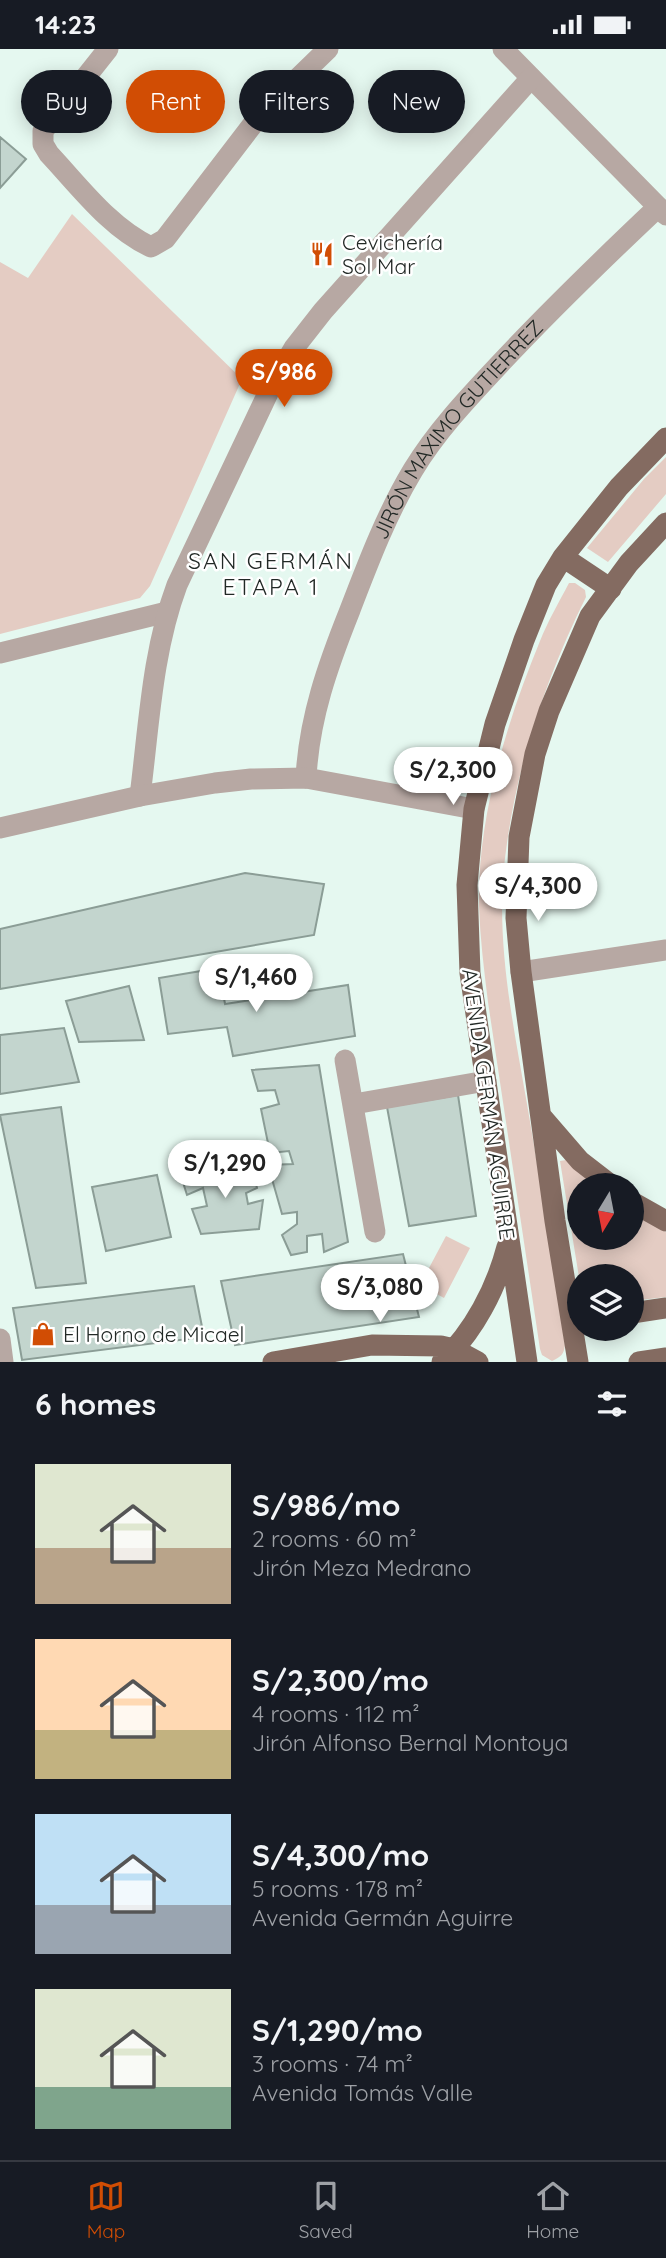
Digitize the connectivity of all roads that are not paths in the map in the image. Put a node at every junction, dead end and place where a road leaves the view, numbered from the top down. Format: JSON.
{"nodes":[{"id":1,"x":108,"y":49,"type":"edge"},
{"id":2,"x":328,"y":49,"type":"edge"},
{"id":3,"x":503,"y":49,"type":"edge"},
{"id":4,"x":531,"y":78,"type":"junction"},
{"id":5,"x":662,"y":211,"type":"edge"},
{"id":6,"x":666,"y":438,"type":"edge"},
{"id":7,"x":666,"y":523,"type":"edge"},
{"id":8,"x":563,"y":557,"type":"junction"},
{"id":9,"x":611,"y":589,"type":"junction"},
{"id":10,"x":167,"y":612,"type":"junction"},
{"id":11,"x":0,"y":653,"type":"edge"},
{"id":12,"x":306,"y":778,"type":"junction"},
{"id":13,"x":140,"y":796,"type":"junction"},
{"id":14,"x":474,"y":809,"type":"junction"},
{"id":15,"x":0,"y":828,"type":"edge"},
{"id":16,"x":666,"y":950,"type":"edge"},
{"id":17,"x":520,"y":972,"type":"junction"},
{"id":18,"x":345,"y":1060,"type":"dead end"},
{"id":19,"x":486,"y":1081,"type":"junction"},
{"id":20,"x":354,"y":1104,"type":"junction"},
{"id":21,"x":542,"y":1117,"type":"junction"},
{"id":22,"x":596,"y":1173,"type":"edge"},
{"id":23,"x":644,"y":1209,"type":"edge"},
{"id":24,"x":666,"y":1221,"type":"edge"},
{"id":25,"x":375,"y":1232,"type":"dead end"},
{"id":26,"x":509,"y":1242,"type":"junction"},
{"id":27,"x":567,"y":1271,"type":"edge"},
{"id":28,"x":666,"y":1308,"type":"edge"},
{"id":29,"x":644,"y":1311,"type":"edge"},
{"id":30,"x":0,"y":1339,"type":"edge"},
{"id":31,"x":576,"y":1341,"type":"edge"},
{"id":32,"x":448,"y":1356,"type":"edge"},
{"id":33,"x":666,"y":1358,"type":"edge"},
{"id":34,"x":3,"y":1362,"type":"edge"},
{"id":35,"x":273,"y":1362,"type":"edge"},
{"id":36,"x":478,"y":1362,"type":"edge"},
{"id":37,"x":527,"y":1362,"type":"edge"},
{"id":38,"x":578,"y":1362,"type":"edge"},
{"id":39,"x":639,"y":1362,"type":"edge"}],
"edges":[{"from":1,"to":2,"type":"street"},
{"from":3,"to":4,"type":"street"},
{"from":4,"to":5,"type":"street"},
{"from":4,"to":10,"type":"street"},
{"from":5,"to":12,"type":"street","name":"JIRÓN MAXIMO GUTIERREZ"},
{"from":6,"to":8,"type":"main road","name":"AVENIDA GERMÁN AGUIRRE"},
{"from":7,"to":9,"type":"main road"},
{"from":8,"to":9,"type":"main road"},
{"from":8,"to":14,"type":"main road","name":"AVENIDA GERMÁN AGUIRRE"},
{"from":9,"to":17,"type":"main road"},
{"from":10,"to":11,"type":"street"},
{"from":10,"to":13,"type":"street"},
{"from":12,"to":13,"type":"street"},
{"from":12,"to":14,"type":"street"},
{"from":13,"to":15,"type":"street"},
{"from":14,"to":19,"type":"main road","name":"AVENIDA GERMÁN AGUIRRE"},
{"from":16,"to":17,"type":"street"},
{"from":17,"to":21,"type":"main road"},
{"from":18,"to":20,"type":"street"},
{"from":19,"to":20,"type":"street"},
{"from":19,"to":26,"type":"main road","name":"AVENIDA GERMÁN AGUIRRE"},
{"from":20,"to":25,"type":"street"},
{"from":21,"to":22,"type":"main road"},
{"from":21,"to":27,"type":"main road"},
{"from":23,"to":24,"type":"main road"},
{"from":26,"to":32,"type":"main road"},
{"from":26,"to":37,"type":"main road","name":"AVENIDA GERMÁN AGUIRRE"},
{"from":28,"to":29,"type":"main road"},
{"from":30,"to":34,"type":"street"},
{"from":31,"to":38,"type":"main road"},
{"from":32,"to":35,"type":"main road"},
{"from":32,"to":36,"type":"main road"},
{"from":33,"to":39,"type":"main road"}]}
